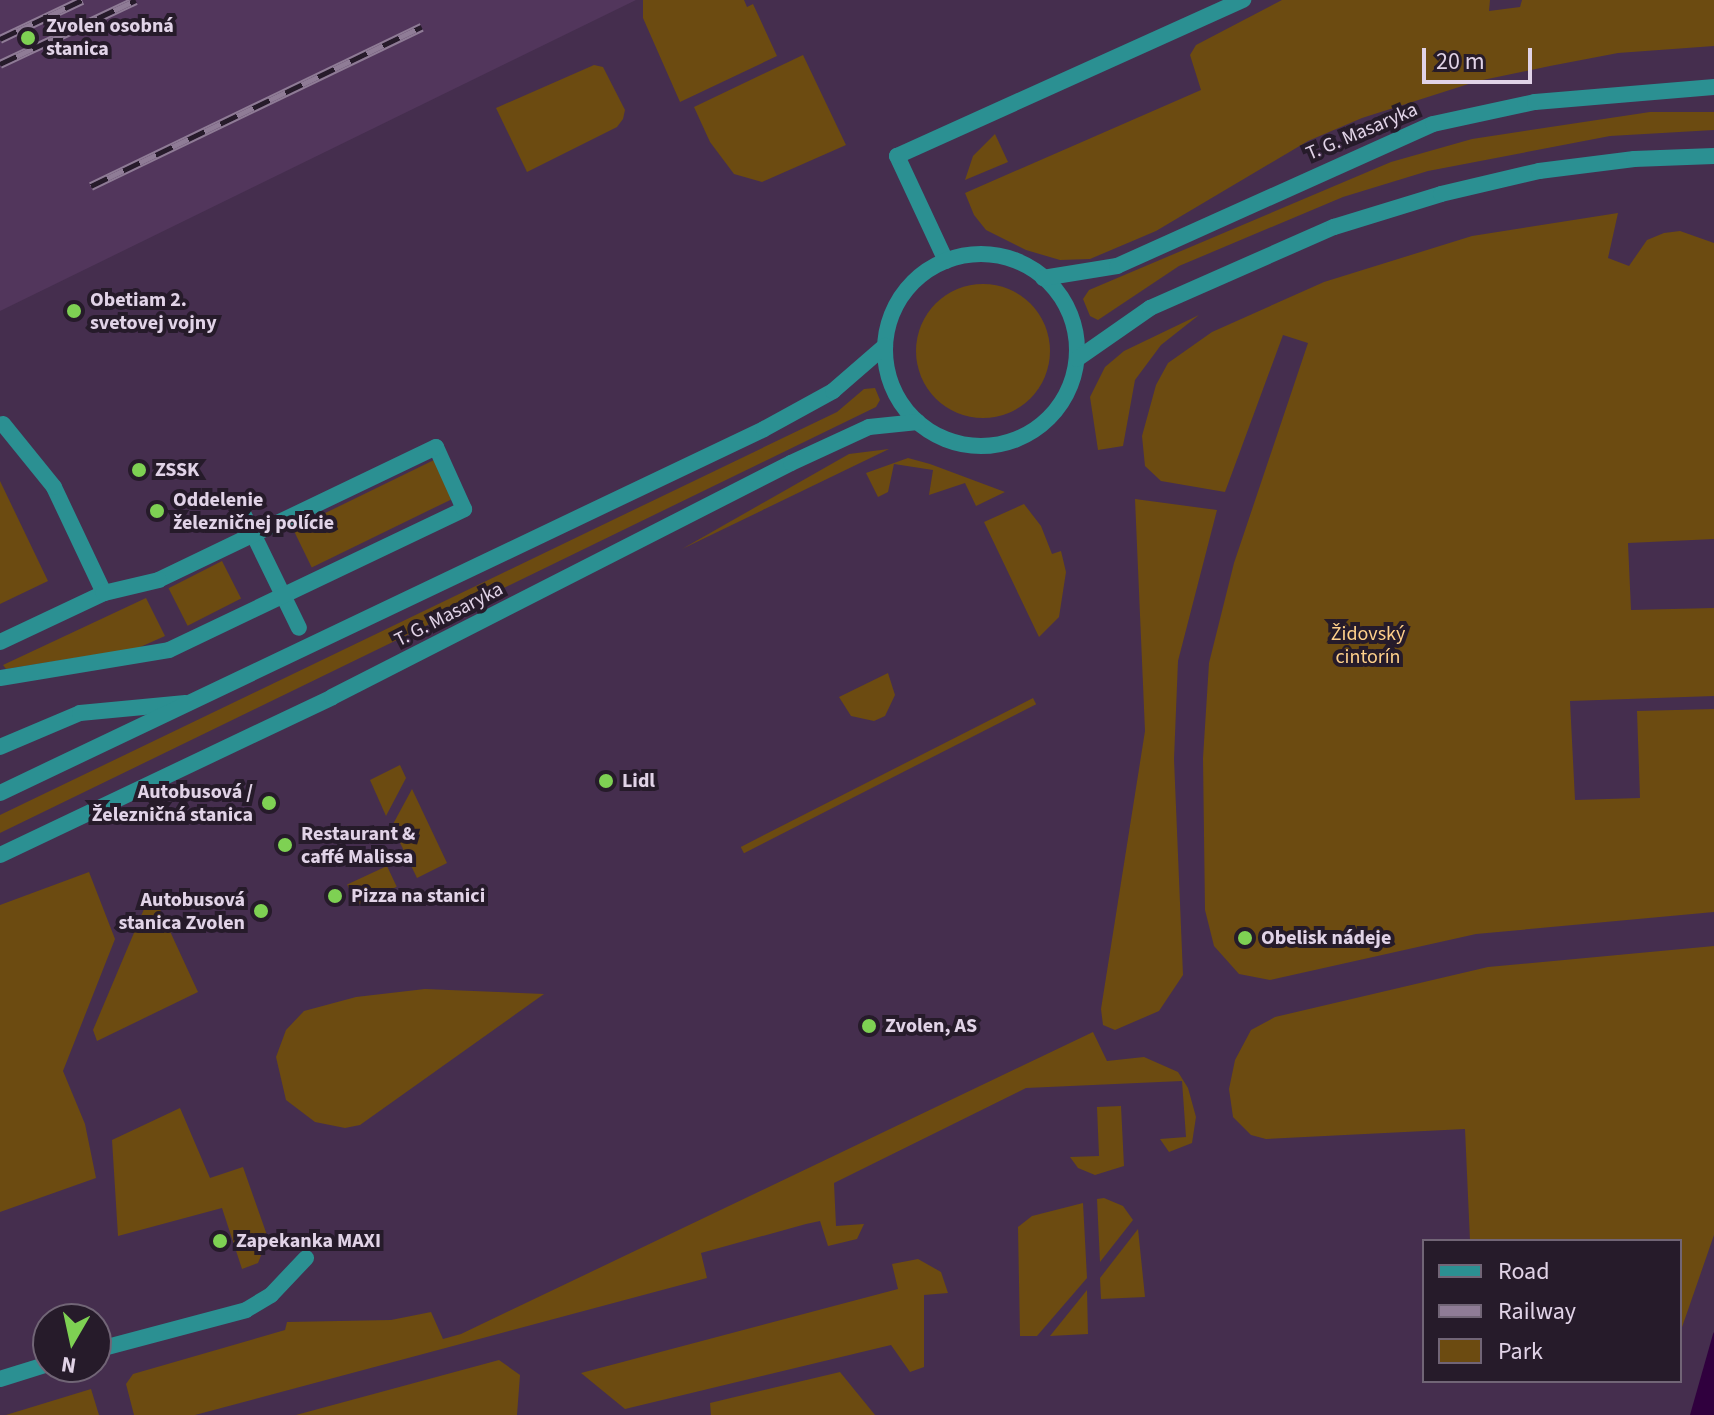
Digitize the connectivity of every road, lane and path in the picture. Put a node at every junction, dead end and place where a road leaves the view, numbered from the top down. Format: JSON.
{"nodes":[{"id":1,"x":1243,"y":0,"type":"edge"},
{"id":2,"x":1714,"y":87,"type":"edge"},
{"id":3,"x":1714,"y":156,"type":"edge"},
{"id":4,"x":946,"y":261,"type":"junction"},
{"id":5,"x":1043,"y":278,"type":"junction"},
{"id":6,"x":885,"y":346,"type":"junction"},
{"id":7,"x":1077,"y":359,"type":"junction"},
{"id":8,"x":918,"y":422,"type":"junction"},
{"id":9,"x":3,"y":432,"type":"edge"},
{"id":10,"x":241,"y":509,"type":"dead end"},
{"id":11,"x":254,"y":536,"type":"junction"},
{"id":12,"x":104,"y":593,"type":"junction"},
{"id":13,"x":283,"y":596,"type":"junction"},
{"id":14,"x":299,"y":628,"type":"dead end"},
{"id":15,"x":0,"y":642,"type":"edge"},
{"id":16,"x":0,"y":678,"type":"edge"},
{"id":17,"x":188,"y":703,"type":"junction"},
{"id":18,"x":0,"y":747,"type":"edge"},
{"id":19,"x":0,"y":793,"type":"edge"},
{"id":20,"x":0,"y":855,"type":"edge"},
{"id":21,"x":306,"y":1258,"type":"dead end"},
{"id":22,"x":112,"y":1346,"type":"edge"},
{"id":23,"x":32,"y":1369,"type":"edge"},
{"id":24,"x":0,"y":1379,"type":"edge"}],
"edges":[{"from":1,"to":4,"type":"street"},
{"from":2,"to":5,"type":"street","name":"T. G. Masaryka"},
{"from":3,"to":7,"type":"street"},
{"from":4,"to":5,"type":"street"},
{"from":4,"to":6,"type":"street"},
{"from":5,"to":7,"type":"street"},
{"from":6,"to":8,"type":"street"},
{"from":6,"to":17,"type":"street","name":"T. G. Masaryka"},
{"from":7,"to":8,"type":"street"},
{"from":8,"to":20,"type":"street","name":"T. G. Masaryka"},
{"from":9,"to":12,"type":"street"},
{"from":10,"to":11,"type":"street"},
{"from":11,"to":12,"type":"street"},
{"from":11,"to":13,"type":"street"},
{"from":11,"to":13,"type":"street"},
{"from":12,"to":15,"type":"street"},
{"from":13,"to":14,"type":"street"},
{"from":13,"to":16,"type":"street"},
{"from":17,"to":18,"type":"street","name":"T. G. Masaryka"},
{"from":17,"to":19,"type":"street","name":"T. G. Masaryka"},
{"from":21,"to":22,"type":"street"},
{"from":23,"to":24,"type":"street"}]}
